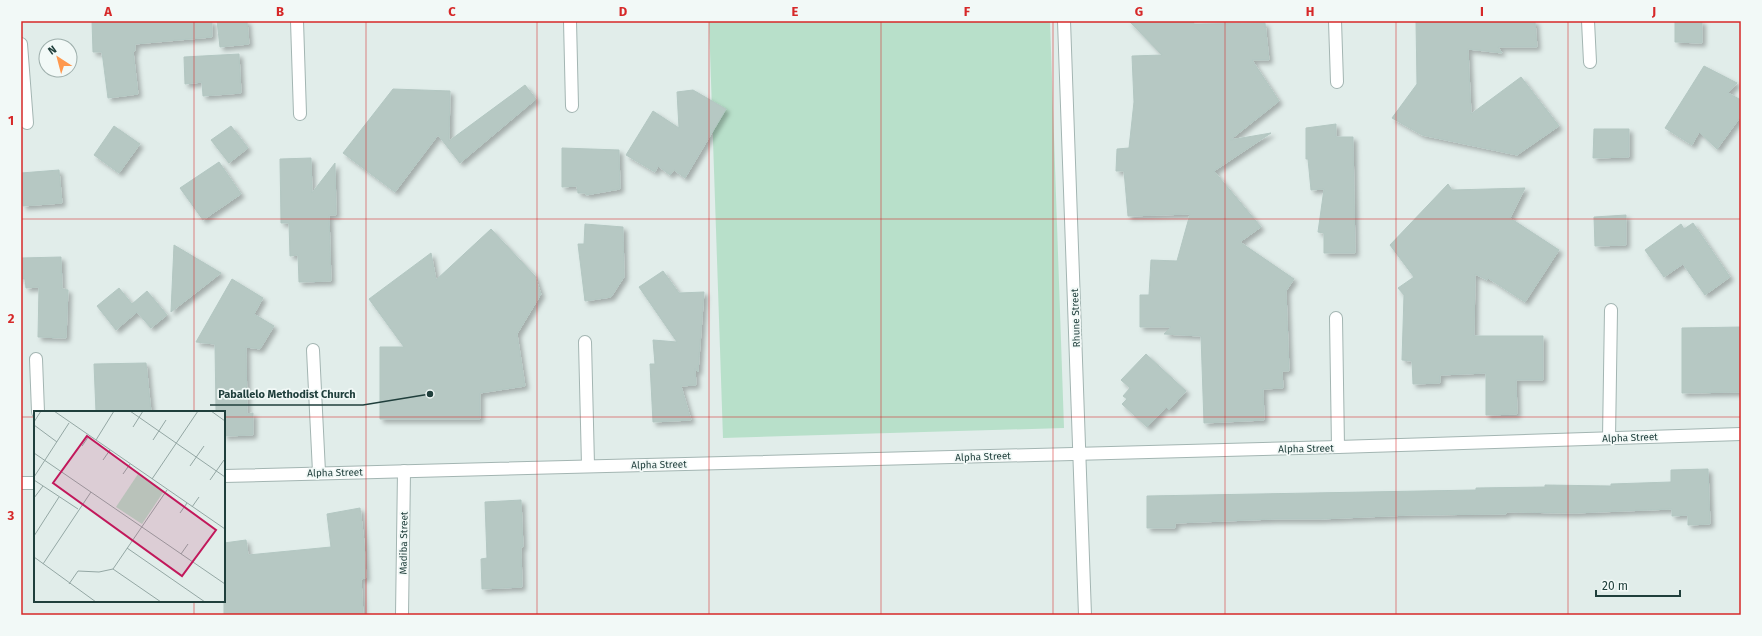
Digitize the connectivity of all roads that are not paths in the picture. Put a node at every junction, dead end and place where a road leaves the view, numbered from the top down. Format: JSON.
{"nodes":[{"id":1,"x":297,"y":21,"type":"edge"},
{"id":2,"x":570,"y":21,"type":"edge"},
{"id":3,"x":1064,"y":21,"type":"edge"},
{"id":4,"x":1335,"y":21,"type":"edge"},
{"id":5,"x":1588,"y":21,"type":"edge"},
{"id":6,"x":21,"y":44,"type":"edge"},
{"id":7,"x":1590,"y":62,"type":"dead end"},
{"id":8,"x":1336,"y":82,"type":"dead end"},
{"id":9,"x":572,"y":106,"type":"dead end"},
{"id":10,"x":300,"y":114,"type":"dead end"},
{"id":11,"x":27,"y":123,"type":"dead end"},
{"id":12,"x":1611,"y":310,"type":"dead end"},
{"id":13,"x":1336,"y":318,"type":"dead end"},
{"id":14,"x":585,"y":342,"type":"dead end"},
{"id":15,"x":313,"y":350,"type":"dead end"},
{"id":16,"x":36,"y":358,"type":"dead end"},
{"id":17,"x":38,"y":411,"type":"edge"},
{"id":18,"x":1741,"y":434,"type":"edge"},
{"id":19,"x":1609,"y":438,"type":"junction"},
{"id":20,"x":1338,"y":447,"type":"junction"},
{"id":21,"x":1080,"y":453,"type":"junction"},
{"id":22,"x":588,"y":465,"type":"junction"},
{"id":23,"x":404,"y":471,"type":"junction"},
{"id":24,"x":319,"y":472,"type":"junction"},
{"id":25,"x":225,"y":476,"type":"edge"},
{"id":26,"x":21,"y":483,"type":"edge"},
{"id":27,"x":34,"y":483,"type":"edge"},
{"id":28,"x":402,"y":615,"type":"edge"},
{"id":29,"x":1086,"y":615,"type":"edge"}],
"edges":[{"from":1,"to":10,"type":"street"},
{"from":2,"to":9,"type":"street"},
{"from":3,"to":21,"type":"street","name":"Rhune Street"},
{"from":4,"to":8,"type":"street"},
{"from":5,"to":7,"type":"street"},
{"from":6,"to":11,"type":"street"},
{"from":12,"to":19,"type":"street"},
{"from":13,"to":20,"type":"street"},
{"from":14,"to":22,"type":"street"},
{"from":15,"to":24,"type":"street"},
{"from":16,"to":17,"type":"street"},
{"from":18,"to":19,"type":"street","name":"Alpha Street"},
{"from":19,"to":20,"type":"street","name":"Alpha Street"},
{"from":20,"to":21,"type":"street","name":"Alpha Street"},
{"from":21,"to":22,"type":"street","name":"Alpha Street"},
{"from":21,"to":29,"type":"street","name":"Rhune Street"},
{"from":22,"to":23,"type":"street","name":"Alpha Street"},
{"from":23,"to":24,"type":"street","name":"Alpha Street"},
{"from":23,"to":28,"type":"street","name":"Madiba Street"},
{"from":24,"to":25,"type":"street","name":"Alpha Street"},
{"from":26,"to":27,"type":"street"}]}
